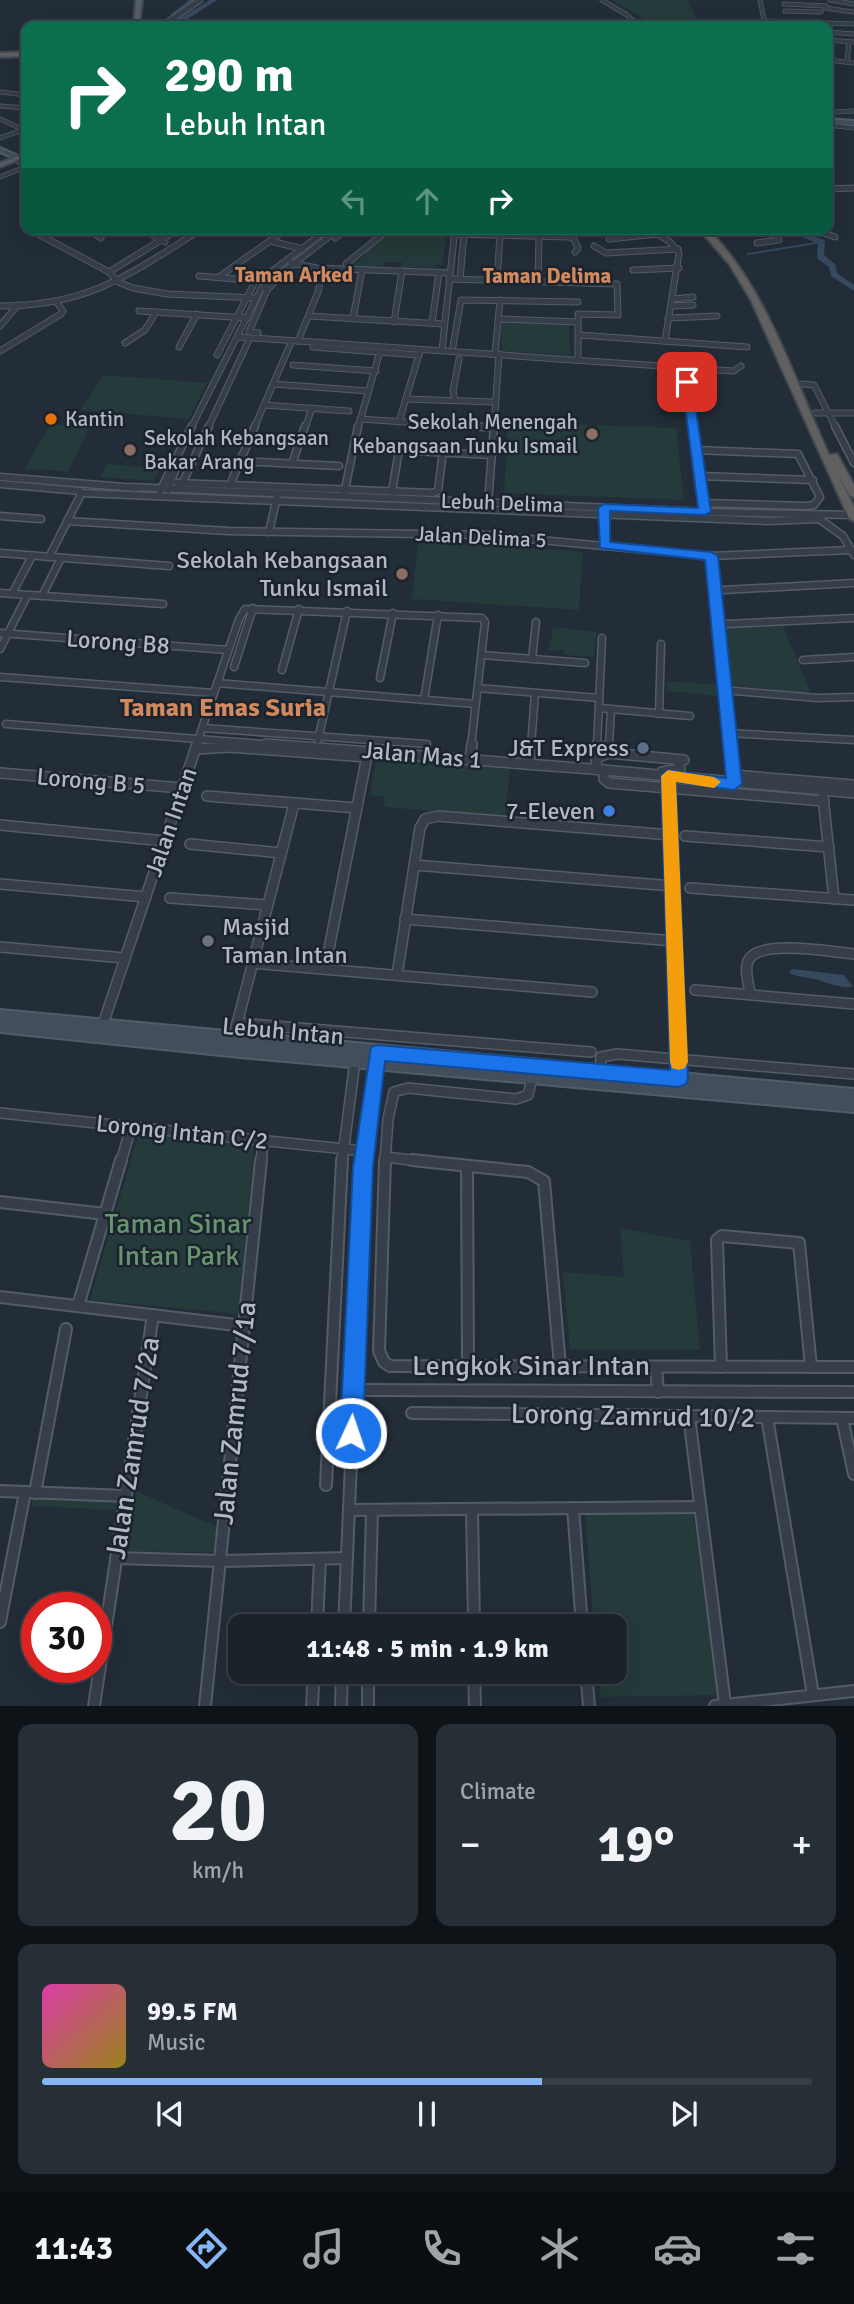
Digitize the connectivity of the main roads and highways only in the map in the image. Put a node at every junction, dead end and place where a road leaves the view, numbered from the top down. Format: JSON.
{"nodes":[{"id":1,"x":139,"y":0,"type":"edge"},
{"id":2,"x":144,"y":0,"type":"edge"},
{"id":3,"x":137,"y":21,"type":"edge"},
{"id":4,"x":143,"y":21,"type":"edge"},
{"id":5,"x":21,"y":53,"type":"edge"},
{"id":6,"x":0,"y":54,"type":"edge"},
{"id":7,"x":21,"y":54,"type":"edge"},
{"id":8,"x":833,"y":124,"type":"edge"},
{"id":9,"x":854,"y":126,"type":"edge"},
{"id":10,"x":0,"y":152,"type":"edge"},
{"id":11,"x":17,"y":162,"type":"edge"},
{"id":12,"x":708,"y":235,"type":"edge"},
{"id":13,"x":717,"y":235,"type":"edge"},
{"id":14,"x":854,"y":494,"type":"edge"},
{"id":15,"x":853,"y":514,"type":"edge"},
{"id":16,"x":0,"y":1016,"type":"edge"},
{"id":17,"x":0,"y":1026,"type":"edge"},
{"id":18,"x":101,"y":1030,"type":"junction"},
{"id":19,"x":377,"y":1058,"type":"junction"},
{"id":20,"x":679,"y":1084,"type":"junction"},
{"id":21,"x":854,"y":1095,"type":"edge"},
{"id":22,"x":854,"y":1106,"type":"edge"}],
"edges":[{"from":1,"to":3,"type":"main road"},
{"from":2,"to":4,"type":"main road"},
{"from":5,"to":6,"type":"highway"},
{"from":6,"to":7,"type":"highway"},
{"from":8,"to":9,"type":"main road"},
{"from":10,"to":11,"type":"main road"},
{"from":12,"to":15,"type":"highway"},
{"from":13,"to":14,"type":"highway"},
{"from":16,"to":18,"type":"main road","name":"Lebuh Intan"},
{"from":17,"to":18,"type":"main road","name":"Lebuh Intan"},
{"from":18,"to":19,"type":"main road","name":"Lebuh Intan"},
{"from":18,"to":19,"type":"main road","name":"Lebuh Intan"},
{"from":19,"to":20,"type":"main road","name":"Lebuh Intan"},
{"from":19,"to":20,"type":"main road","name":"Lebuh Intan"},
{"from":20,"to":21,"type":"main road","name":"Lebuh Intan"},
{"from":20,"to":22,"type":"main road","name":"Lebuh Intan"}]}
